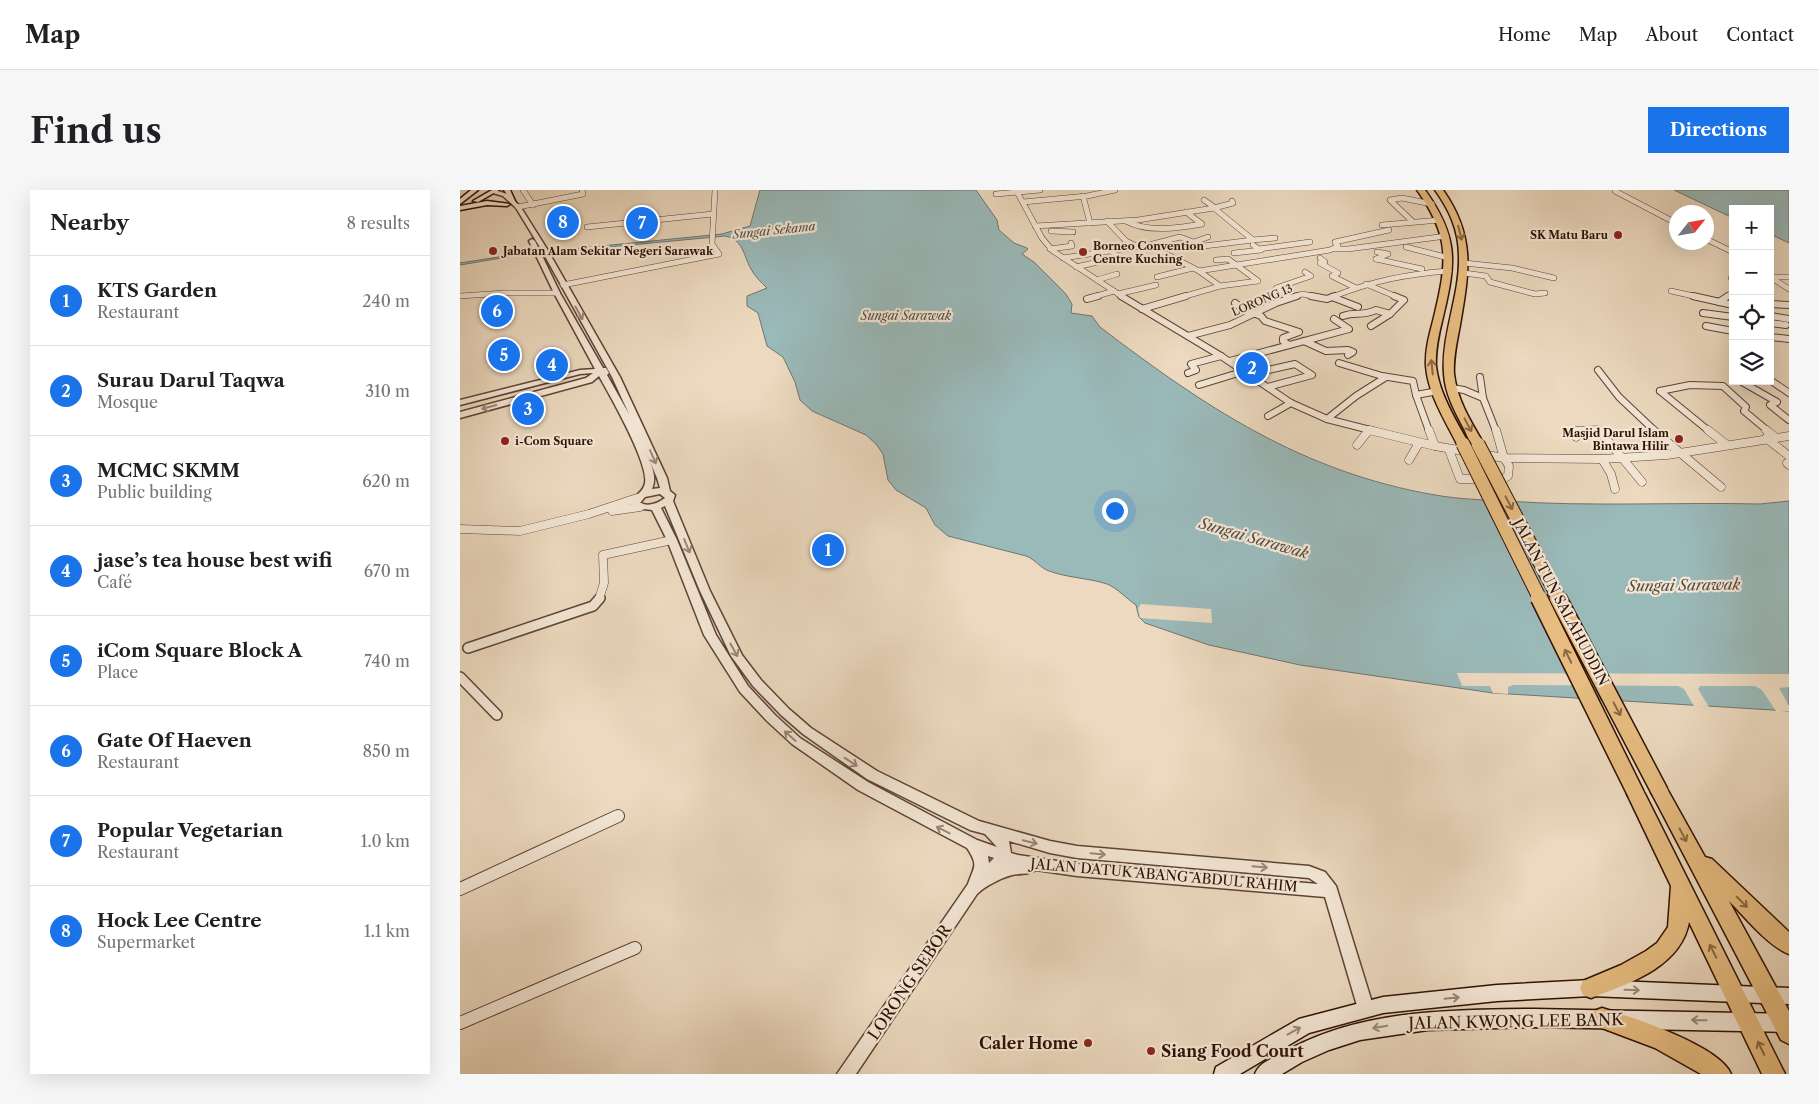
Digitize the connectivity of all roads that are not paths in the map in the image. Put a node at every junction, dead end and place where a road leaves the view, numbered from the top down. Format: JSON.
{"nodes":[{"id":1,"x":507,"y":190,"type":"edge"},
{"id":2,"x":523,"y":190,"type":"edge"},
{"id":3,"x":565,"y":190,"type":"edge"},
{"id":4,"x":574,"y":190,"type":"edge"},
{"id":5,"x":590,"y":190,"type":"edge"},
{"id":6,"x":715,"y":190,"type":"edge"},
{"id":7,"x":1040,"y":190,"type":"edge"},
{"id":8,"x":1115,"y":190,"type":"edge"},
{"id":9,"x":1421,"y":190,"type":"edge"},
{"id":10,"x":1438,"y":190,"type":"edge"},
{"id":11,"x":479,"y":191,"type":"edge"},
{"id":12,"x":582,"y":191,"type":"edge"},
{"id":13,"x":1016,"y":191,"type":"edge"},
{"id":14,"x":1609,"y":191,"type":"edge"},
{"id":15,"x":1615,"y":191,"type":"edge"},
{"id":16,"x":494,"y":192,"type":"edge"},
{"id":17,"x":996,"y":194,"type":"dead end"},
{"id":18,"x":578,"y":195,"type":"junction"},
{"id":19,"x":1056,"y":196,"type":"dead end"},
{"id":20,"x":1083,"y":196,"type":"junction"},
{"id":21,"x":570,"y":197,"type":"junction"},
{"id":22,"x":1204,"y":200,"type":"dead end"},
{"id":23,"x":1232,"y":201,"type":"dead end"},
{"id":24,"x":460,"y":202,"type":"edge"},
{"id":25,"x":1023,"y":203,"type":"junction"},
{"id":26,"x":1432,"y":204,"type":"junction"},
{"id":27,"x":513,"y":205,"type":"junction"},
{"id":28,"x":533,"y":205,"type":"junction"},
{"id":29,"x":1046,"y":205,"type":"dead end"},
{"id":30,"x":460,"y":208,"type":"edge"},
{"id":31,"x":1214,"y":208,"type":"junction"},
{"id":32,"x":713,"y":212,"type":"junction"},
{"id":33,"x":1186,"y":212,"type":"junction"},
{"id":34,"x":1162,"y":216,"type":"junction"},
{"id":35,"x":1669,"y":219,"type":"edge"},
{"id":36,"x":1440,"y":220,"type":"junction"},
{"id":37,"x":1107,"y":221,"type":"junction"},
{"id":38,"x":1126,"y":221,"type":"junction"},
{"id":39,"x":1171,"y":221,"type":"dead end"},
{"id":40,"x":1412,"y":221,"type":"junction"},
{"id":41,"x":1090,"y":222,"type":"junction"},
{"id":42,"x":587,"y":224,"type":"dead end"},
{"id":43,"x":1073,"y":232,"type":"dead end"},
{"id":44,"x":1038,"y":233,"type":"junction"},
{"id":45,"x":1245,"y":234,"type":"junction"},
{"id":46,"x":1446,"y":236,"type":"junction"},
{"id":47,"x":1208,"y":237,"type":"dead end"},
{"id":48,"x":1275,"y":238,"type":"dead end"},
{"id":49,"x":1194,"y":242,"type":"junction"},
{"id":50,"x":1241,"y":242,"type":"junction"},
{"id":51,"x":1253,"y":242,"type":"junction"},
{"id":52,"x":1310,"y":242,"type":"dead end"},
{"id":53,"x":1072,"y":243,"type":"dead end"},
{"id":54,"x":1714,"y":243,"type":"edge"},
{"id":55,"x":1150,"y":245,"type":"junction"},
{"id":56,"x":1138,"y":247,"type":"junction"},
{"id":57,"x":1406,"y":247,"type":"dead end"},
{"id":58,"x":1050,"y":249,"type":"junction"},
{"id":59,"x":1260,"y":249,"type":"junction"},
{"id":60,"x":1334,"y":249,"type":"junction"},
{"id":61,"x":1111,"y":250,"type":"junction"},
{"id":62,"x":1729,"y":250,"type":"edge"},
{"id":63,"x":1377,"y":252,"type":"dead end"},
{"id":64,"x":541,"y":253,"type":"junction"},
{"id":65,"x":1234,"y":253,"type":"dead end"},
{"id":66,"x":1063,"y":258,"type":"junction"},
{"id":67,"x":1320,"y":258,"type":"dead end"},
{"id":68,"x":1449,"y":258,"type":"junction"},
{"id":69,"x":1268,"y":259,"type":"junction"},
{"id":70,"x":1216,"y":260,"type":"dead end"},
{"id":71,"x":1123,"y":261,"type":"dead end"},
{"id":72,"x":1098,"y":262,"type":"dead end"},
{"id":73,"x":1236,"y":264,"type":"junction"},
{"id":74,"x":1076,"y":267,"type":"junction"},
{"id":75,"x":1464,"y":268,"type":"junction"},
{"id":76,"x":1196,"y":269,"type":"junction"},
{"id":77,"x":1428,"y":271,"type":"junction"},
{"id":78,"x":1449,"y":271,"type":"junction"},
{"id":79,"x":1305,"y":272,"type":"dead end"},
{"id":80,"x":1117,"y":274,"type":"dead end"},
{"id":81,"x":1157,"y":277,"type":"dead end"},
{"id":82,"x":1789,"y":277,"type":"edge"},
{"id":83,"x":1554,"y":278,"type":"dead end"},
{"id":84,"x":1774,"y":279,"type":"edge"},
{"id":85,"x":1097,"y":280,"type":"junction"},
{"id":86,"x":1774,"y":280,"type":"edge"},
{"id":87,"x":1366,"y":284,"type":"junction"},
{"id":88,"x":553,"y":285,"type":"junction"},
{"id":89,"x":563,"y":285,"type":"junction"},
{"id":90,"x":1156,"y":285,"type":"dead end"},
{"id":91,"x":1220,"y":286,"type":"junction"},
{"id":92,"x":1356,"y":288,"type":"junction"},
{"id":93,"x":1789,"y":289,"type":"edge"},
{"id":94,"x":1671,"y":291,"type":"dead end"},
{"id":95,"x":531,"y":292,"type":"junction"},
{"id":96,"x":1545,"y":292,"type":"dead end"},
{"id":97,"x":1116,"y":293,"type":"junction"},
{"id":98,"x":460,"y":296,"type":"edge"},
{"id":99,"x":559,"y":296,"type":"junction"},
{"id":100,"x":1729,"y":296,"type":"edge"},
{"id":101,"x":570,"y":297,"type":"junction"},
{"id":102,"x":1332,"y":297,"type":"junction"},
{"id":103,"x":1087,"y":298,"type":"dead end"},
{"id":104,"x":1289,"y":298,"type":"junction"},
{"id":105,"x":1719,"y":302,"type":"junction"},
{"id":106,"x":1235,"y":303,"type":"dead end"},
{"id":107,"x":1729,"y":304,"type":"edge"},
{"id":108,"x":1774,"y":304,"type":"edge"},
{"id":109,"x":1789,"y":305,"type":"edge"},
{"id":110,"x":1358,"y":308,"type":"dead end"},
{"id":111,"x":1142,"y":309,"type":"junction"},
{"id":112,"x":1703,"y":312,"type":"dead end"},
{"id":113,"x":1252,"y":314,"type":"junction"},
{"id":114,"x":1390,"y":314,"type":"junction"},
{"id":115,"x":1343,"y":316,"type":"dead end"},
{"id":116,"x":1729,"y":316,"type":"edge"},
{"id":117,"x":1774,"y":317,"type":"edge"},
{"id":118,"x":1334,"y":319,"type":"dead end"},
{"id":119,"x":1789,"y":320,"type":"edge"},
{"id":120,"x":1774,"y":323,"type":"edge"},
{"id":121,"x":1789,"y":325,"type":"edge"},
{"id":122,"x":1371,"y":326,"type":"dead end"},
{"id":123,"x":1706,"y":326,"type":"dead end"},
{"id":124,"x":1729,"y":330,"type":"edge"},
{"id":125,"x":1188,"y":336,"type":"junction"},
{"id":126,"x":1774,"y":337,"type":"edge"},
{"id":127,"x":1789,"y":339,"type":"edge"},
{"id":128,"x":1304,"y":341,"type":"junction"},
{"id":129,"x":1289,"y":345,"type":"junction"},
{"id":130,"x":598,"y":348,"type":"junction"},
{"id":131,"x":591,"y":355,"type":"junction"},
{"id":132,"x":1348,"y":355,"type":"dead end"},
{"id":133,"x":1222,"y":356,"type":"junction"},
{"id":134,"x":1230,"y":361,"type":"junction"},
{"id":135,"x":1339,"y":363,"type":"dead end"},
{"id":136,"x":1598,"y":370,"type":"dead end"},
{"id":137,"x":601,"y":372,"type":"junction"},
{"id":138,"x":1188,"y":373,"type":"dead end"},
{"id":139,"x":1247,"y":373,"type":"junction"},
{"id":140,"x":564,"y":375,"type":"junction"},
{"id":141,"x":1386,"y":377,"type":"junction"},
{"id":142,"x":1480,"y":377,"type":"dead end"},
{"id":143,"x":548,"y":380,"type":"junction"},
{"id":144,"x":1774,"y":383,"type":"edge"},
{"id":145,"x":1199,"y":385,"type":"dead end"},
{"id":146,"x":1747,"y":385,"type":"edge"},
{"id":147,"x":568,"y":386,"type":"junction"},
{"id":148,"x":1268,"y":387,"type":"junction"},
{"id":149,"x":1452,"y":388,"type":"junction"},
{"id":150,"x":553,"y":390,"type":"junction"},
{"id":151,"x":1438,"y":391,"type":"junction"},
{"id":152,"x":612,"y":392,"type":"junction"},
{"id":153,"x":1789,"y":393,"type":"edge"},
{"id":154,"x":1416,"y":395,"type":"junction"},
{"id":155,"x":624,"y":398,"type":"junction"},
{"id":156,"x":1483,"y":398,"type":"junction"},
{"id":157,"x":1291,"y":402,"type":"junction"},
{"id":158,"x":460,"y":403,"type":"edge"},
{"id":159,"x":460,"y":415,"type":"edge"},
{"id":160,"x":1268,"y":416,"type":"dead end"},
{"id":161,"x":1327,"y":418,"type":"junction"},
{"id":162,"x":1789,"y":420,"type":"edge"},
{"id":163,"x":1369,"y":430,"type":"junction"},
{"id":164,"x":1789,"y":436,"type":"edge"},
{"id":165,"x":1576,"y":437,"type":"dead end"},
{"id":166,"x":1775,"y":437,"type":"junction"},
{"id":167,"x":1766,"y":438,"type":"junction"},
{"id":168,"x":1419,"y":443,"type":"junction"},
{"id":169,"x":1357,"y":445,"type":"dead end"},
{"id":170,"x":1727,"y":445,"type":"junction"},
{"id":171,"x":1435,"y":446,"type":"junction"},
{"id":172,"x":1456,"y":447,"type":"junction"},
{"id":173,"x":1680,"y":454,"type":"junction"},
{"id":174,"x":1789,"y":456,"type":"edge"},
{"id":175,"x":1504,"y":458,"type":"junction"},
{"id":176,"x":1624,"y":458,"type":"junction"},
{"id":177,"x":1602,"y":459,"type":"junction"},
{"id":178,"x":1409,"y":460,"type":"dead end"},
{"id":179,"x":1642,"y":482,"type":"dead end"},
{"id":180,"x":1721,"y":487,"type":"dead end"},
{"id":181,"x":1615,"y":489,"type":"dead end"},
{"id":182,"x":667,"y":496,"type":"junction"},
{"id":183,"x":641,"y":500,"type":"junction"},
{"id":184,"x":655,"y":506,"type":"junction"},
{"id":185,"x":460,"y":529,"type":"edge"},
{"id":186,"x":672,"y":540,"type":"junction"},
{"id":187,"x":468,"y":648,"type":"dead end"},
{"id":188,"x":460,"y":678,"type":"edge"},
{"id":189,"x":497,"y":715,"type":"dead end"},
{"id":190,"x":618,"y":816,"type":"dead end"},
{"id":191,"x":985,"y":829,"type":"junction"},
{"id":192,"x":972,"y":844,"type":"junction"},
{"id":193,"x":1695,"y":856,"type":"junction"},
{"id":194,"x":1004,"y":857,"type":"junction"},
{"id":195,"x":1043,"y":866,"type":"junction"},
{"id":196,"x":1680,"y":886,"type":"junction"},
{"id":197,"x":460,"y":890,"type":"edge"},
{"id":198,"x":972,"y":890,"type":"junction"},
{"id":199,"x":1330,"y":891,"type":"junction"},
{"id":200,"x":1789,"y":945,"type":"edge"},
{"id":201,"x":635,"y":948,"type":"dead end"},
{"id":202,"x":1591,"y":988,"type":"junction"},
{"id":203,"x":1735,"y":994,"type":"junction"},
{"id":204,"x":1779,"y":996,"type":"edge"},
{"id":205,"x":1366,"y":1009,"type":"junction"},
{"id":206,"x":1602,"y":1018,"type":"junction"},
{"id":207,"x":1748,"y":1021,"type":"junction"},
{"id":208,"x":460,"y":1024,"type":"edge"},
{"id":209,"x":1787,"y":1026,"type":"edge"},
{"id":210,"x":846,"y":1074,"type":"edge"},
{"id":211,"x":1223,"y":1074,"type":"edge"},
{"id":212,"x":1264,"y":1074,"type":"edge"},
{"id":213,"x":1720,"y":1074,"type":"edge"},
{"id":214,"x":1774,"y":1074,"type":"edge"}],
"edges":[{"from":1,"to":27,"type":"main road"},
{"from":2,"to":28,"type":"street"},
{"from":3,"to":21,"type":"street"},
{"from":4,"to":18,"type":"street"},
{"from":5,"to":12,"type":"street"},
{"from":6,"to":32,"type":"street"},
{"from":7,"to":13,"type":"street"},
{"from":8,"to":20,"type":"street"},
{"from":9,"to":10,"type":"highway"},
{"from":9,"to":26,"type":"highway","name":"JALAN TUN SALAHUDDIN"},
{"from":10,"to":75,"type":"highway","name":"JALAN TUN SALAHUDDIN","one_way":true},
{"from":11,"to":16,"type":"main road"},
{"from":11,"to":24,"type":"main road"},
{"from":12,"to":18,"type":"street"},
{"from":13,"to":17,"type":"street"},
{"from":13,"to":25,"type":"street"},
{"from":14,"to":15,"type":"street"},
{"from":15,"to":35,"type":"street"},
{"from":16,"to":27,"type":"street","name":"JALAN DATUK ABANG ABDUL RAHIM"},
{"from":16,"to":30,"type":"main road"},
{"from":18,"to":21,"type":"street"},
{"from":19,"to":25,"type":"street"},
{"from":20,"to":25,"type":"street"},
{"from":20,"to":41,"type":"street"},
{"from":21,"to":28,"type":"street"},
{"from":22,"to":31,"type":"street"},
{"from":23,"to":31,"type":"street"},
{"from":25,"to":29,"type":"street"},
{"from":25,"to":44,"type":"street"},
{"from":26,"to":36,"type":"highway","name":"JALAN TUN SALAHUDDIN"},
{"from":26,"to":40,"type":"street"},
{"from":27,"to":28,"type":"street"},
{"from":27,"to":30,"type":"main road"},
{"from":27,"to":64,"type":"street","name":"JALAN DATUK ABANG ABDUL RAHIM"},
{"from":27,"to":64,"type":"street","name":"JALAN DATUK ABANG ABDUL RAHIM"},
{"from":31,"to":33,"type":"street"},
{"from":31,"to":45,"type":"street"},
{"from":32,"to":42,"type":"street"},
{"from":32,"to":89,"type":"street"},
{"from":33,"to":34,"type":"street"},
{"from":33,"to":38,"type":"street"},
{"from":34,"to":38,"type":"street"},
{"from":34,"to":39,"type":"street"},
{"from":36,"to":40,"type":"street"},
{"from":36,"to":46,"type":"highway","name":"JALAN TUN SALAHUDDIN"},
{"from":37,"to":38,"type":"street"},
{"from":37,"to":41,"type":"street"},
{"from":37,"to":56,"type":"street"},
{"from":40,"to":60,"type":"street"},
{"from":41,"to":44,"type":"street"},
{"from":43,"to":44,"type":"street"},
{"from":44,"to":58,"type":"street"},
{"from":45,"to":50,"type":"street"},
{"from":45,"to":51,"type":"street"},
{"from":46,"to":60,"type":"street"},
{"from":46,"to":68,"type":"highway","name":"JALAN TUN SALAHUDDIN"},
{"from":47,"to":49,"type":"street"},
{"from":48,"to":51,"type":"street"},
{"from":49,"to":50,"type":"street"},
{"from":49,"to":55,"type":"street"},
{"from":50,"to":51,"type":"street"},
{"from":51,"to":59,"type":"street"},
{"from":52,"to":59,"type":"street"},
{"from":53,"to":58,"type":"street"},
{"from":54,"to":62,"type":"street"},
{"from":55,"to":56,"type":"street"},
{"from":55,"to":76,"type":"street"},
{"from":56,"to":61,"type":"street"},
{"from":57,"to":68,"type":"street"},
{"from":58,"to":66,"type":"street"},
{"from":59,"to":65,"type":"street"},
{"from":59,"to":69,"type":"street"},
{"from":60,"to":69,"type":"street"},
{"from":61,"to":66,"type":"street"},
{"from":61,"to":71,"type":"street"},
{"from":63,"to":77,"type":"street"},
{"from":64,"to":88,"type":"street","name":"JALAN DATUK ABANG ABDUL RAHIM"},
{"from":64,"to":89,"type":"street","name":"JALAN DATUK ABANG ABDUL RAHIM"},
{"from":66,"to":74,"type":"street"},
{"from":67,"to":92,"type":"street"},
{"from":68,"to":78,"type":"highway","name":"JALAN TUN SALAHUDDIN"},
{"from":69,"to":73,"type":"street"},
{"from":70,"to":73,"type":"street"},
{"from":72,"to":74,"type":"street"},
{"from":73,"to":76,"type":"street"},
{"from":73,"to":91,"type":"street"},
{"from":74,"to":85,"type":"street"},
{"from":75,"to":83,"type":"street"},
{"from":75,"to":96,"type":"street"},
{"from":75,"to":149,"type":"highway","name":"JALAN TUN SALAHUDDIN"},
{"from":76,"to":81,"type":"street"},
{"from":76,"to":91,"type":"street"},
{"from":77,"to":78,"type":"street"},
{"from":77,"to":87,"type":"street","name":"LORONG 13"},
{"from":151,"to":78,"type":"highway","name":"JALAN TUN SALAHUDDIN","one_way":true},
{"from":79,"to":104,"type":"street"},
{"from":80,"to":85,"type":"street"},
{"from":82,"to":84,"type":"street"},
{"from":85,"to":97,"type":"street"},
{"from":86,"to":93,"type":"street"},
{"from":87,"to":92,"type":"street","name":"LORONG 13"},
{"from":87,"to":114,"type":"street"},
{"from":88,"to":95,"type":"street"},
{"from":88,"to":99,"type":"street","name":"JALAN DATUK ABANG ABDUL RAHIM"},
{"from":89,"to":101,"type":"street","name":"JALAN DATUK ABANG ABDUL RAHIM"},
{"from":90,"to":97,"type":"street"},
{"from":91,"to":111,"type":"street"},
{"from":92,"to":102,"type":"street","name":"LORONG 13"},
{"from":94,"to":105,"type":"street"},
{"from":95,"to":98,"type":"street"},
{"from":95,"to":99,"type":"street"},
{"from":97,"to":103,"type":"street"},
{"from":97,"to":111,"type":"street"},
{"from":99,"to":101,"type":"street"},
{"from":99,"to":131,"type":"street","name":"JALAN DATUK ABANG ABDUL RAHIM"},
{"from":100,"to":105,"type":"street"},
{"from":101,"to":130,"type":"street","name":"JALAN DATUK ABANG ABDUL RAHIM","one_way":true},
{"from":102,"to":104,"type":"street","name":"LORONG 13"},
{"from":102,"to":110,"type":"street"},
{"from":104,"to":113,"type":"street","name":"LORONG 13"},
{"from":105,"to":107,"type":"street"},
{"from":106,"to":113,"type":"street"},
{"from":108,"to":109,"type":"street"},
{"from":111,"to":125,"type":"street"},
{"from":112,"to":116,"type":"street"},
{"from":113,"to":125,"type":"street","name":"LORONG 13"},
{"from":113,"to":129,"type":"street"},
{"from":114,"to":115,"type":"street"},
{"from":114,"to":122,"type":"street"},
{"from":117,"to":119,"type":"street"},
{"from":118,"to":128,"type":"street"},
{"from":120,"to":121,"type":"street"},
{"from":123,"to":124,"type":"street"},
{"from":125,"to":133,"type":"street"},
{"from":126,"to":127,"type":"street"},
{"from":128,"to":129,"type":"street"},
{"from":128,"to":132,"type":"street"},
{"from":129,"to":134,"type":"street"},
{"from":130,"to":137,"type":"street"},
{"from":130,"to":155,"type":"street","name":"JALAN DATUK ABANG ABDUL RAHIM"},
{"from":131,"to":137,"type":"street","name":"JALAN DATUK ABANG ABDUL RAHIM"},
{"from":131,"to":140,"type":"street"},
{"from":133,"to":134,"type":"street"},
{"from":133,"to":138,"type":"street"},
{"from":134,"to":139,"type":"street"},
{"from":135,"to":141,"type":"street"},
{"from":136,"to":173,"type":"street"},
{"from":137,"to":140,"type":"street"},
{"from":137,"to":147,"type":"street"},
{"from":137,"to":152,"type":"street","name":"JALAN DATUK ABANG ABDUL RAHIM"},
{"from":137,"to":155,"type":"street"},
{"from":139,"to":145,"type":"street"},
{"from":139,"to":148,"type":"street"},
{"from":139,"to":148,"type":"street"},
{"from":140,"to":143,"type":"street"},
{"from":141,"to":154,"type":"street"},
{"from":141,"to":161,"type":"street"},
{"from":142,"to":156,"type":"street"},
{"from":143,"to":150,"type":"street"},
{"from":143,"to":158,"type":"street"},
{"from":144,"to":153,"type":"street"},
{"from":146,"to":162,"type":"street"},
{"from":147,"to":150,"type":"street"},
{"from":147,"to":152,"type":"street"},
{"from":148,"to":157,"type":"street"},
{"from":149,"to":156,"type":"street"},
{"from":149,"to":193,"type":"highway","name":"JALAN TUN SALAHUDDIN","one_way":true,"bridge":true},
{"from":150,"to":159,"type":"street","one_way":true},
{"from":151,"to":154,"type":"street"},
{"from":151,"to":172,"type":"highway","name":"JALAN TUN SALAHUDDIN"},
{"from":152,"to":183,"type":"street","name":"JALAN DATUK ABANG ABDUL RAHIM"},
{"from":154,"to":171,"type":"street"},
{"from":155,"to":182,"type":"street","name":"JALAN DATUK ABANG ABDUL RAHIM","one_way":true},
{"from":156,"to":175,"type":"street"},
{"from":157,"to":160,"type":"street"},
{"from":157,"to":161,"type":"street"},
{"from":161,"to":163,"type":"street"},
{"from":163,"to":168,"type":"street"},
{"from":163,"to":169,"type":"street"},
{"from":164,"to":166,"type":"street"},
{"from":165,"to":176,"type":"street"},
{"from":166,"to":167,"type":"street"},
{"from":166,"to":170,"type":"street"},
{"from":167,"to":170,"type":"street"},
{"from":167,"to":174,"type":"street"},
{"from":168,"to":171,"type":"street"},
{"from":168,"to":178,"type":"street"},
{"from":170,"to":173,"type":"street"},
{"from":171,"to":172,"type":"street"},
{"from":172,"to":175,"type":"street"},
{"from":172,"to":175,"type":"street"},
{"from":196,"to":172,"type":"highway","name":"JALAN TUN SALAHUDDIN","one_way":true,"bridge":true},
{"from":173,"to":176,"type":"street"},
{"from":173,"to":180,"type":"street"},
{"from":175,"to":177,"type":"street"},
{"from":176,"to":177,"type":"street"},
{"from":176,"to":179,"type":"street"},
{"from":177,"to":181,"type":"street"},
{"from":182,"to":183,"type":"street"},
{"from":182,"to":184,"type":"street"},
{"from":182,"to":191,"type":"street","name":"JALAN DATUK ABANG ABDUL RAHIM","one_way":true},
{"from":183,"to":184,"type":"street"},
{"from":183,"to":185,"type":"street"},
{"from":184,"to":186,"type":"street","name":"JALAN DATUK ABANG ABDUL RAHIM"},
{"from":186,"to":187,"type":"street"},
{"from":192,"to":186,"type":"street","name":"JALAN DATUK ABANG ABDUL RAHIM","one_way":true},
{"from":188,"to":189,"type":"street"},
{"from":190,"to":197,"type":"street"},
{"from":191,"to":194,"type":"street"},
{"from":191,"to":199,"type":"street","name":"JALAN DATUK ABANG ABDUL RAHIM","one_way":true},
{"from":192,"to":194,"type":"street","name":"JALAN DATUK ABANG ABDUL RAHIM"},
{"from":192,"to":198,"type":"street"},
{"from":193,"to":200,"type":"highway","one_way":true},
{"from":193,"to":204,"type":"highway","name":"JALAN TUN SALAHUDDIN"},
{"from":194,"to":195,"type":"street","name":"JALAN DATUK ABANG ABDUL RAHIM"},
{"from":194,"to":198,"type":"street"},
{"from":195,"to":198,"type":"street"},
{"from":195,"to":199,"type":"street","name":"JALAN DATUK ABANG ABDUL RAHIM"},
{"from":196,"to":202,"type":"highway"},
{"from":203,"to":196,"type":"highway","name":"JALAN TUN SALAHUDDIN","one_way":true},
{"from":198,"to":210,"type":"street","name":"LORONG SEBOR"},
{"from":199,"to":205,"type":"street"},
{"from":201,"to":208,"type":"street"},
{"from":202,"to":203,"type":"main road","name":"JALAN KWONG LEE BANK","one_way":true},
{"from":205,"to":202,"type":"main road","name":"JALAN KWONG LEE BANK","one_way":true},
{"from":203,"to":204,"type":"main road","name":"JALAN KWONG LEE BANK"},
{"from":203,"to":207,"type":"highway","name":"JALAN TUN SALAHUDDIN"},
{"from":204,"to":209,"type":"highway","name":"JALAN TUN SALAHUDDIN"},
{"from":211,"to":205,"type":"main road","name":"JALAN KWONG LEE BANK","one_way":true},
{"from":207,"to":206,"type":"main road","name":"JALAN KWONG LEE BANK","one_way":true},
{"from":206,"to":212,"type":"main road","name":"JALAN KWONG LEE BANK","one_way":true},
{"from":206,"to":213,"type":"highway"},
{"from":207,"to":209,"type":"main road","name":"JALAN KWONG LEE BANK"},
{"from":214,"to":207,"type":"highway","name":"JALAN TUN SALAHUDDIN","one_way":true}]}
